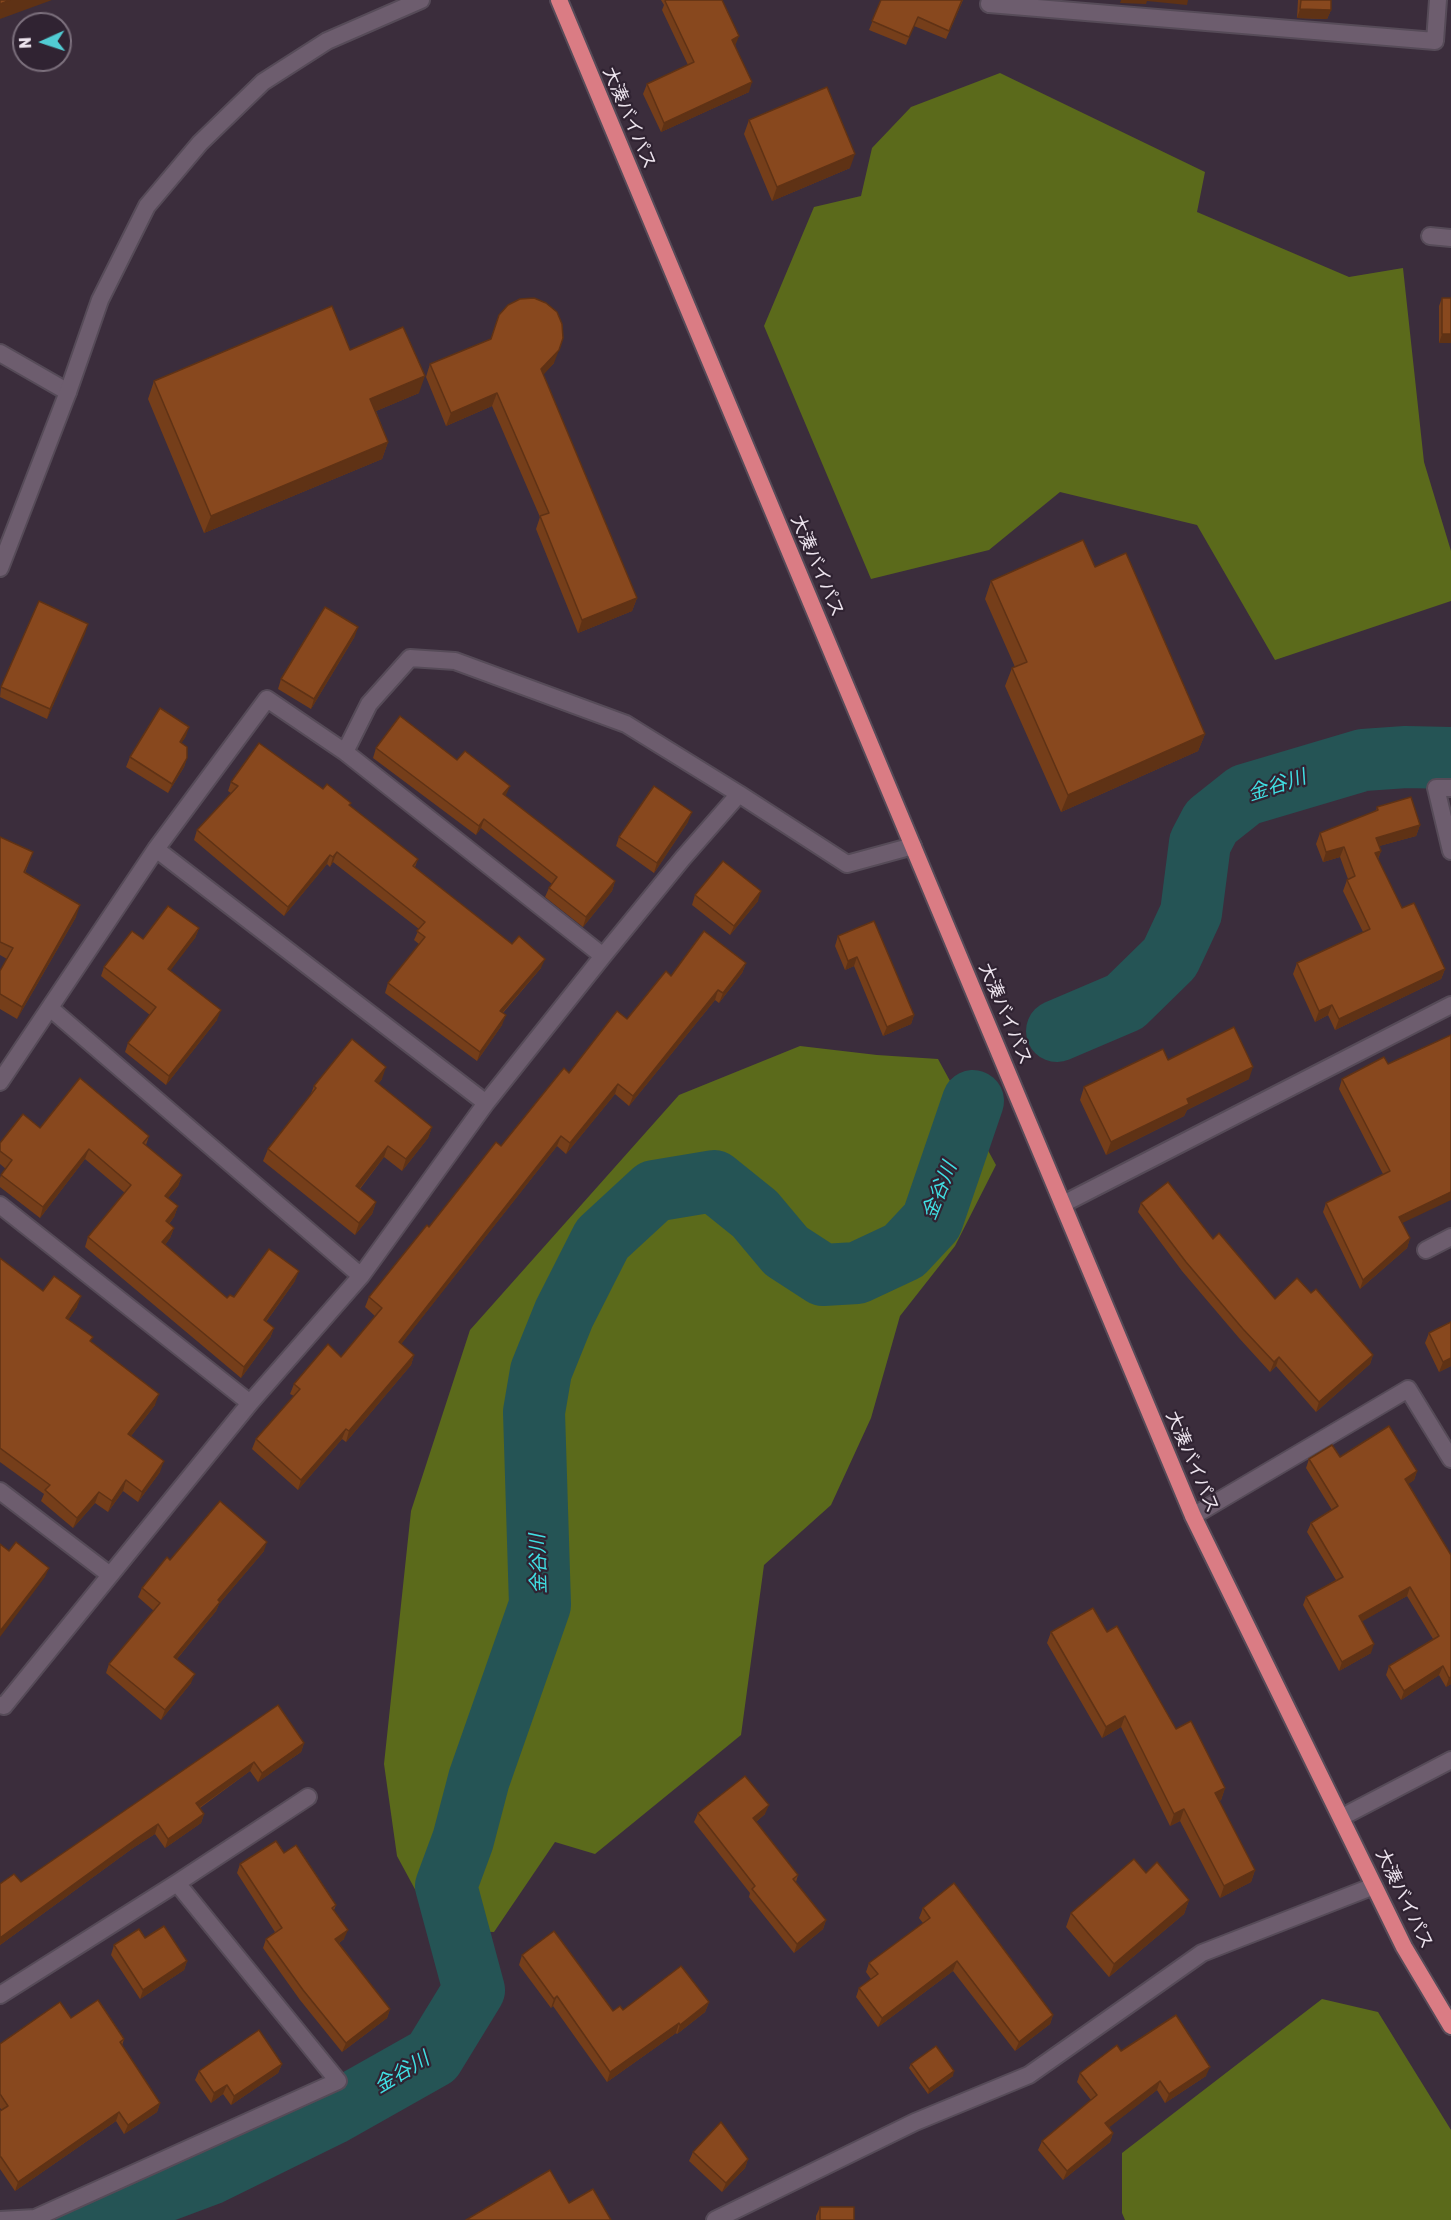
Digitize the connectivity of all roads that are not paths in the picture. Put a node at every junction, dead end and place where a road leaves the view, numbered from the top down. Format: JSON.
{"nodes":[{"id":1,"x":421,"y":0,"type":"edge"},
{"id":2,"x":558,"y":0,"type":"edge"},
{"id":3,"x":990,"y":0,"type":"edge"},
{"id":4,"x":1438,"y":0,"type":"edge"},
{"id":5,"x":1430,"y":236,"type":"dead end"},
{"id":6,"x":1451,"y":238,"type":"edge"},
{"id":7,"x":0,"y":353,"type":"edge"},
{"id":8,"x":68,"y":392,"type":"junction"},
{"id":9,"x":0,"y":568,"type":"edge"},
{"id":10,"x":345,"y":752,"type":"junction"},
{"id":11,"x":1451,"y":788,"type":"edge"},
{"id":12,"x":739,"y":794,"type":"junction"},
{"id":13,"x":913,"y":846,"type":"junction"},
{"id":14,"x":156,"y":849,"type":"junction"},
{"id":15,"x":1451,"y":851,"type":"edge"},
{"id":16,"x":603,"y":956,"type":"junction"},
{"id":17,"x":1451,"y":1005,"type":"edge"},
{"id":18,"x":50,"y":1008,"type":"junction"},
{"id":19,"x":0,"y":1082,"type":"edge"},
{"id":20,"x":486,"y":1103,"type":"junction"},
{"id":21,"x":1063,"y":1204,"type":"junction"},
{"id":22,"x":0,"y":1205,"type":"edge"},
{"id":23,"x":1451,"y":1236,"type":"edge"},
{"id":24,"x":1426,"y":1250,"type":"dead end"},
{"id":25,"x":361,"y":1276,"type":"junction"},
{"id":26,"x":250,"y":1403,"type":"junction"},
{"id":27,"x":1451,"y":1459,"type":"edge"},
{"id":28,"x":0,"y":1491,"type":"edge"},
{"id":29,"x":1193,"y":1516,"type":"junction"},
{"id":30,"x":110,"y":1575,"type":"junction"},
{"id":31,"x":0,"y":1705,"type":"edge"},
{"id":32,"x":1451,"y":1760,"type":"edge"},
{"id":33,"x":308,"y":1797,"type":"dead end"},
{"id":34,"x":1342,"y":1816,"type":"junction"},
{"id":35,"x":177,"y":1883,"type":"junction"},
{"id":36,"x":1374,"y":1886,"type":"junction"},
{"id":37,"x":0,"y":1995,"type":"edge"},
{"id":38,"x":1451,"y":2026,"type":"edge"},
{"id":39,"x":724,"y":2218,"type":"edge"},
{"id":40,"x":0,"y":2220,"type":"edge"}],
"edges":[{"from":1,"to":8,"type":"street"},
{"from":2,"to":13,"type":"highway","name":"大湊バイパス"},
{"from":3,"to":4,"type":"street"},
{"from":5,"to":6,"type":"street"},
{"from":7,"to":8,"type":"street"},
{"from":8,"to":9,"type":"street"},
{"from":10,"to":12,"type":"street"},
{"from":10,"to":14,"type":"street"},
{"from":10,"to":16,"type":"street"},
{"from":11,"to":15,"type":"street"},
{"from":12,"to":13,"type":"street"},
{"from":12,"to":16,"type":"street"},
{"from":13,"to":21,"type":"highway","name":"大湊バイパス"},
{"from":14,"to":18,"type":"street"},
{"from":14,"to":20,"type":"street"},
{"from":16,"to":20,"type":"street"},
{"from":17,"to":21,"type":"street"},
{"from":18,"to":19,"type":"street"},
{"from":18,"to":25,"type":"street"},
{"from":20,"to":25,"type":"street"},
{"from":21,"to":29,"type":"highway","name":"大湊バイパス"},
{"from":22,"to":26,"type":"street"},
{"from":23,"to":24,"type":"street"},
{"from":25,"to":26,"type":"street"},
{"from":26,"to":30,"type":"street"},
{"from":27,"to":29,"type":"street"},
{"from":28,"to":30,"type":"street"},
{"from":29,"to":34,"type":"highway","name":"大湊バイパス"},
{"from":30,"to":31,"type":"street"},
{"from":32,"to":34,"type":"street"},
{"from":33,"to":35,"type":"street"},
{"from":34,"to":36,"type":"highway","name":"大湊バイパス"},
{"from":35,"to":37,"type":"street"},
{"from":35,"to":40,"type":"street"},
{"from":36,"to":38,"type":"highway","name":"大湊バイパス"},
{"from":36,"to":39,"type":"street"}]}
